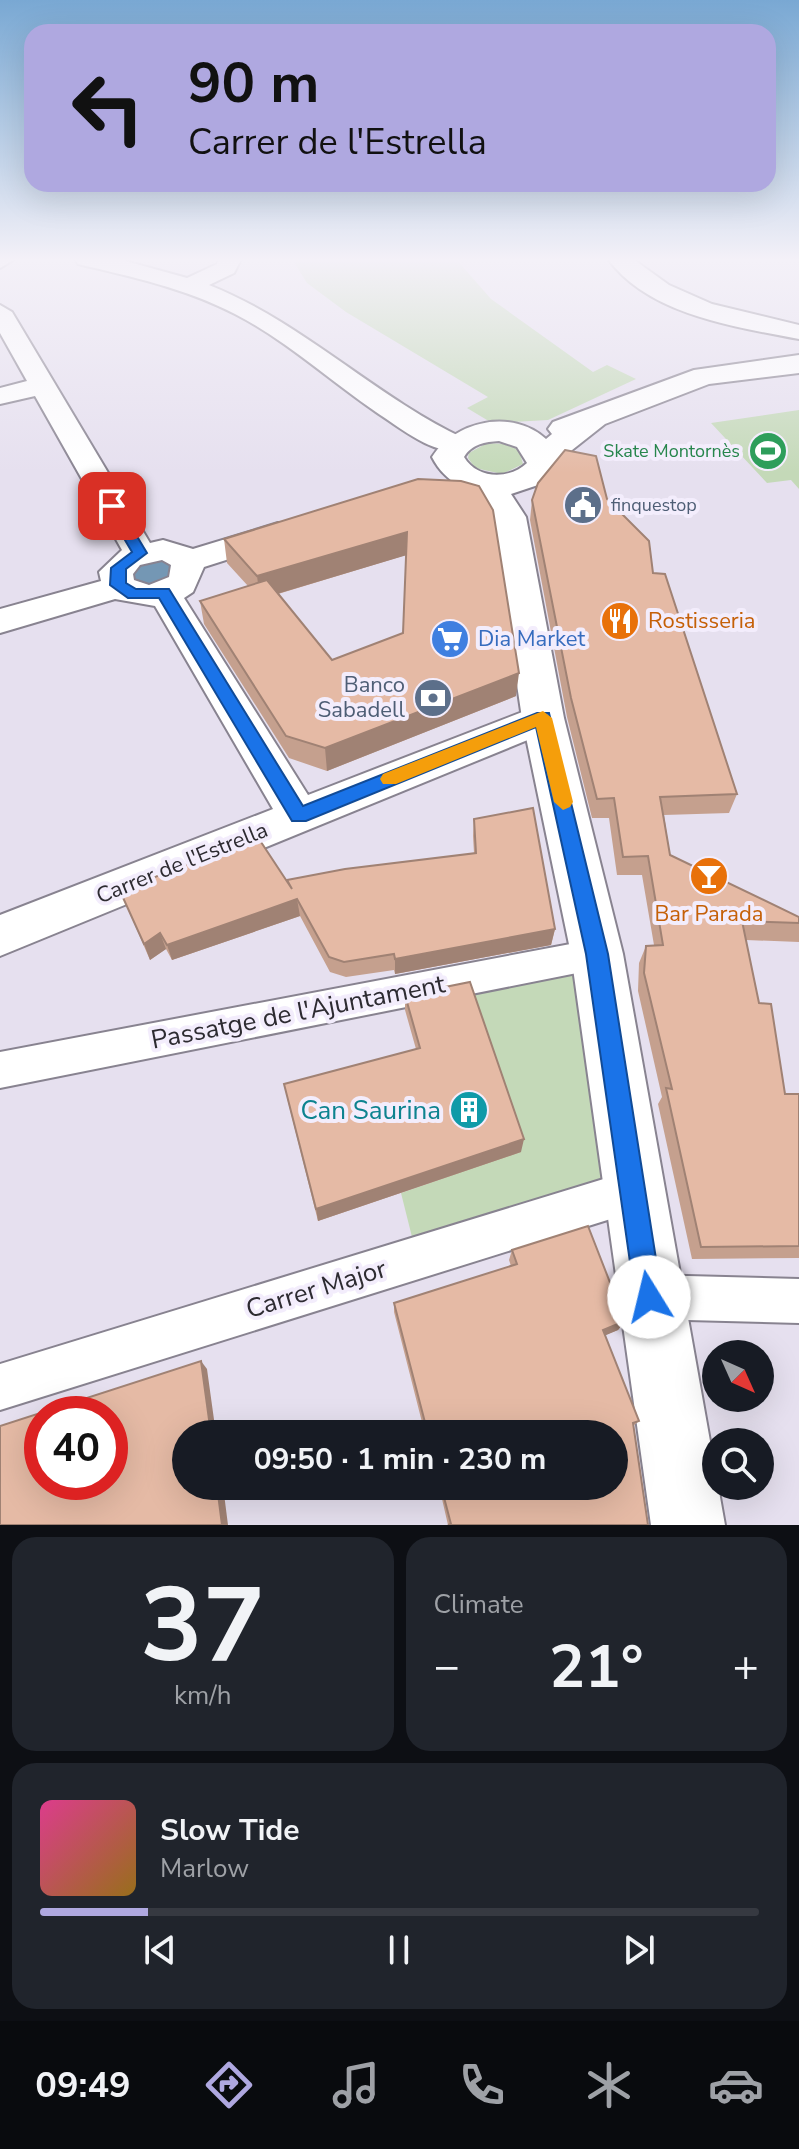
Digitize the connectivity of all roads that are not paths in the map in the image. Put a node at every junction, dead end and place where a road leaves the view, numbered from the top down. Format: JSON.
{"nodes":[{"id":1,"x":10,"y":330,"type":"edge"},
{"id":2,"x":278,"y":330,"type":"edge"},
{"id":3,"x":773,"y":330,"type":"edge"},
{"id":4,"x":796,"y":336,"type":"edge"},
{"id":5,"x":799,"y":364,"type":"edge"},
{"id":6,"x":42,"y":386,"type":"junction"},
{"id":7,"x":0,"y":396,"type":"edge"},
{"id":8,"x":597,"y":419,"type":"junction"},
{"id":9,"x":510,"y":434,"type":"junction"},
{"id":10,"x":456,"y":471,"type":"junction"},
{"id":11,"x":527,"y":486,"type":"junction"},
{"id":12,"x":308,"y":523,"type":"edge"},
{"id":13,"x":140,"y":553,"type":"junction"},
{"id":14,"x":187,"y":562,"type":"junction"},
{"id":15,"x":120,"y":586,"type":"junction"},
{"id":16,"x":164,"y":593,"type":"junction"},
{"id":17,"x":0,"y":621,"type":"edge"},
{"id":18,"x":543,"y":718,"type":"junction"},
{"id":19,"x":299,"y":816,"type":"junction"},
{"id":20,"x":0,"y":936,"type":"edge"},
{"id":21,"x":597,"y":954,"type":"junction"},
{"id":22,"x":0,"y":1070,"type":"edge"},
{"id":23,"x":633,"y":1191,"type":"junction"},
{"id":24,"x":649,"y":1297,"type":"junction"},
{"id":25,"x":799,"y":1301,"type":"edge"},
{"id":26,"x":0,"y":1387,"type":"edge"},
{"id":27,"x":688,"y":1525,"type":"edge"}],
"edges":[{"from":1,"to":6,"type":"street"},
{"from":2,"to":10,"type":"street"},
{"from":3,"to":4,"type":"street"},
{"from":5,"to":8,"type":"street"},
{"from":6,"to":7,"type":"street"},
{"from":6,"to":13,"type":"street"},
{"from":8,"to":9,"type":"street"},
{"from":8,"to":11,"type":"street"},
{"from":9,"to":10,"type":"street"},
{"from":9,"to":11,"type":"street"},
{"from":10,"to":11,"type":"street"},
{"from":11,"to":18,"type":"street"},
{"from":12,"to":14,"type":"street"},
{"from":13,"to":14,"type":"street"},
{"from":13,"to":15,"type":"street"},
{"from":14,"to":16,"type":"street"},
{"from":15,"to":16,"type":"street"},
{"from":15,"to":17,"type":"street"},
{"from":16,"to":19,"type":"street"},
{"from":18,"to":19,"type":"street","name":"Carrer de l'Estrella"},
{"from":18,"to":21,"type":"street"},
{"from":19,"to":20,"type":"street","name":"Carrer de l'Estrella"},
{"from":21,"to":22,"type":"street","name":"Passatge de l'Ajuntament"},
{"from":21,"to":23,"type":"street"},
{"from":23,"to":24,"type":"street"},
{"from":23,"to":26,"type":"street","name":"Carrer Major"},
{"from":24,"to":25,"type":"street"},
{"from":24,"to":27,"type":"street"}]}
